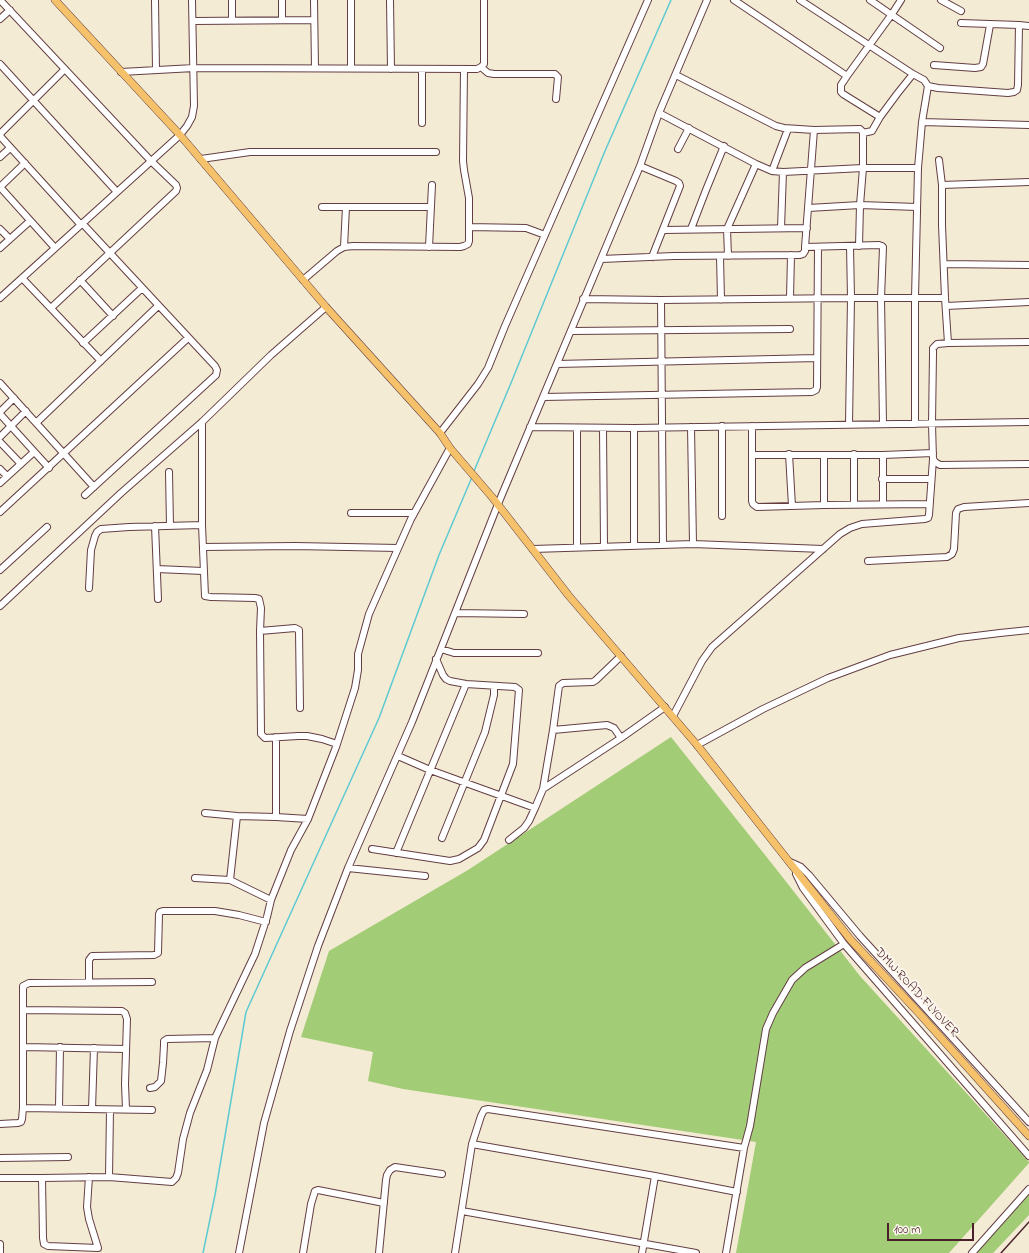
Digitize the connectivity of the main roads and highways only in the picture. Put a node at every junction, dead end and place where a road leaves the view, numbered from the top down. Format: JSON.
{"nodes":[{"id":1,"x":55,"y":0,"type":"edge"},
{"id":2,"x":1029,"y":1136,"type":"edge"}],
"edges":[{"from":1,"to":2,"type":"main road","name":"DMW ROAD FLYOVER"}]}
